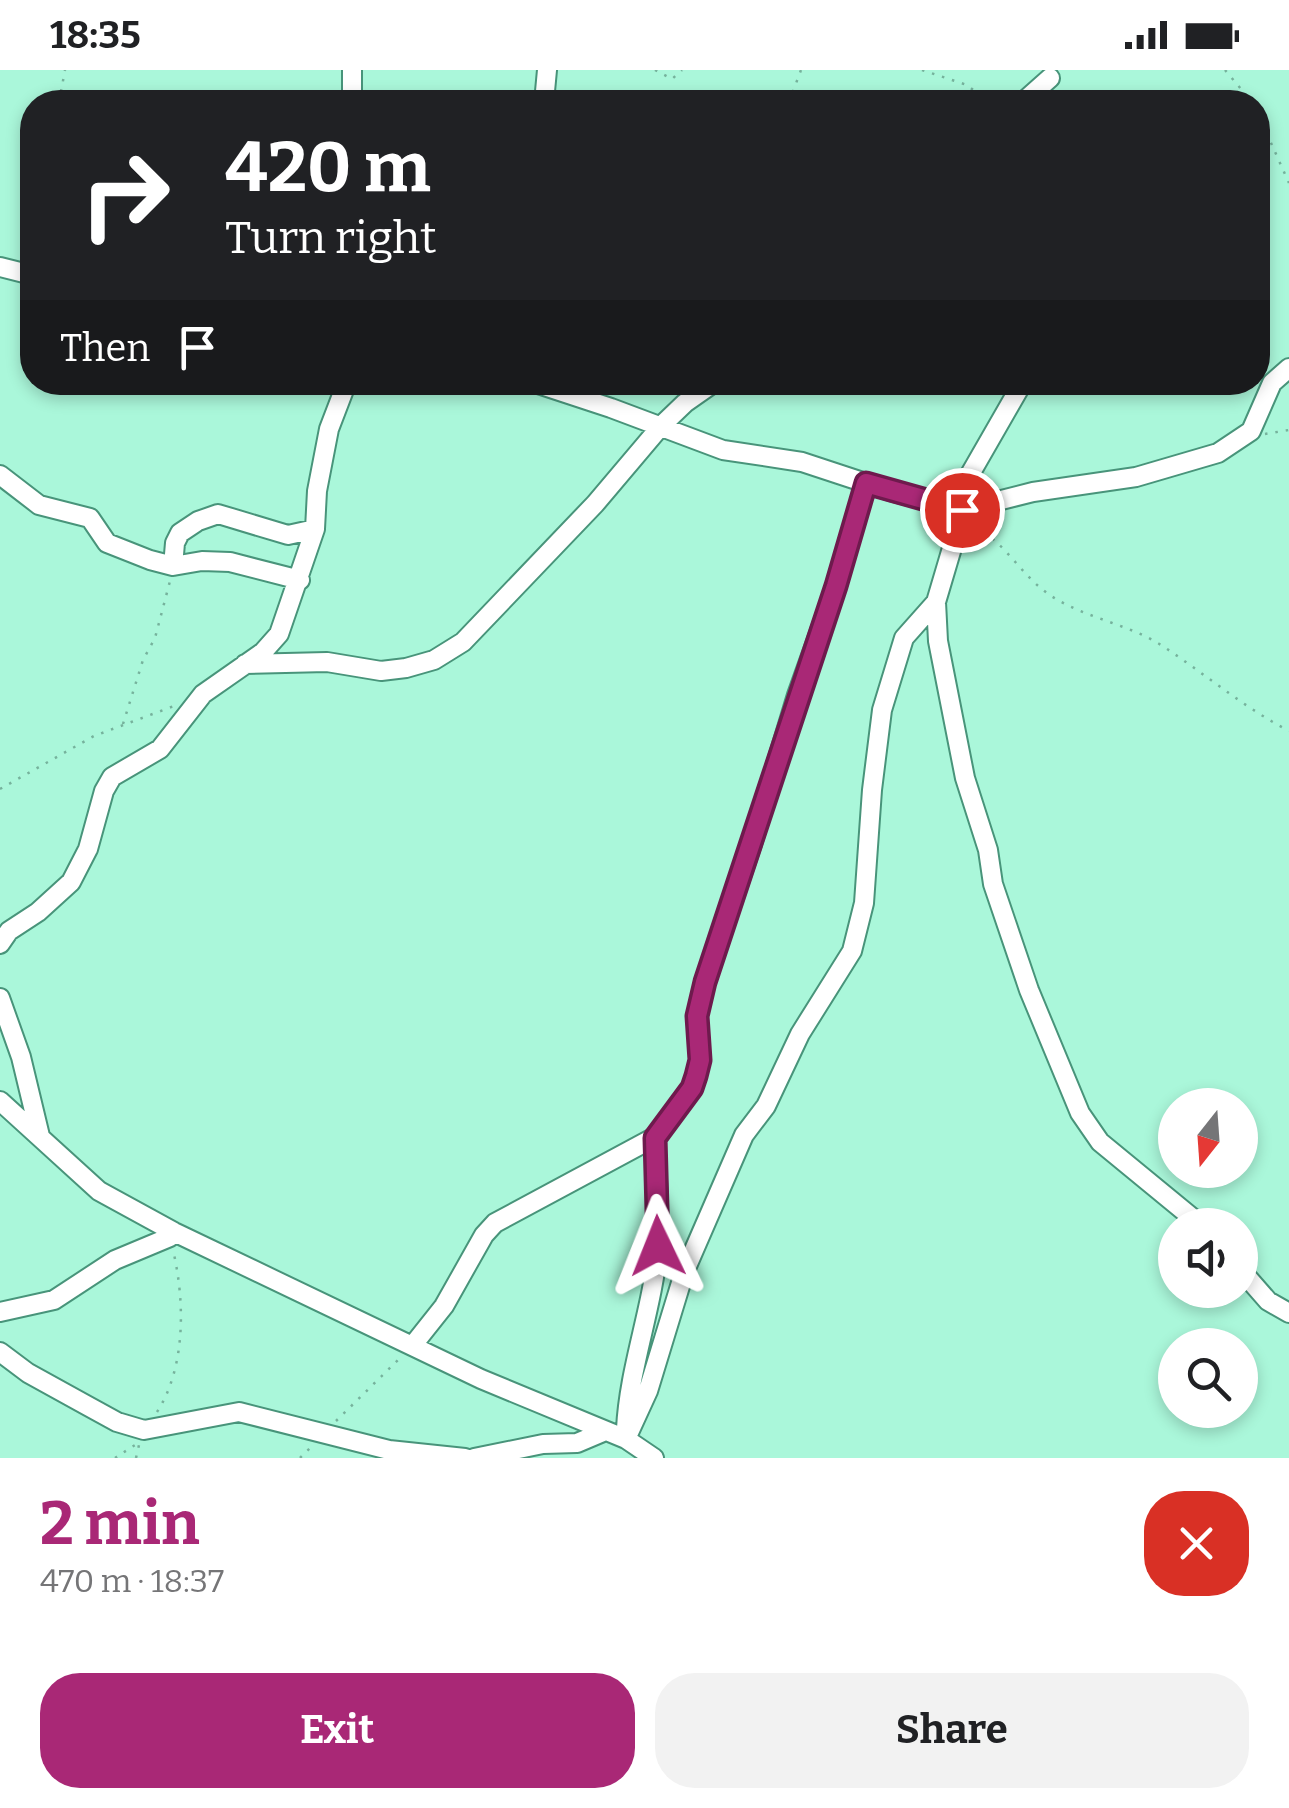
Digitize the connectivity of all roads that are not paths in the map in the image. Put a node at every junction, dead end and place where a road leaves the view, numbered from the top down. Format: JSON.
{"nodes":[{"id":1,"x":1289,"y":368,"type":"edge"},
{"id":2,"x":1270,"y":388,"type":"edge"},
{"id":3,"x":342,"y":395,"type":"edge"},
{"id":4,"x":570,"y":395,"type":"edge"},
{"id":5,"x":696,"y":395,"type":"edge"},
{"id":6,"x":1016,"y":395,"type":"edge"},
{"id":7,"x":1267,"y":395,"type":"edge"},
{"id":8,"x":661,"y":426,"type":"junction"},
{"id":9,"x":0,"y":475,"type":"edge"},
{"id":10,"x":866,"y":483,"type":"junction"},
{"id":11,"x":961,"y":515,"type":"junction"},
{"id":12,"x":315,"y":529,"type":"junction"},
{"id":13,"x":173,"y":566,"type":"junction"},
{"id":14,"x":300,"y":580,"type":"junction"},
{"id":15,"x":936,"y":602,"type":"junction"},
{"id":16,"x":245,"y":664,"type":"junction"},
{"id":17,"x":0,"y":944,"type":"edge"},
{"id":18,"x":0,"y":998,"type":"edge"},
{"id":19,"x":0,"y":1101,"type":"edge"},
{"id":20,"x":41,"y":1138,"type":"junction"},
{"id":21,"x":655,"y":1138,"type":"junction"},
{"id":22,"x":1180,"y":1208,"type":"edge"},
{"id":23,"x":172,"y":1234,"type":"junction"},
{"id":24,"x":1258,"y":1290,"type":"edge"},
{"id":25,"x":0,"y":1312,"type":"edge"},
{"id":26,"x":1289,"y":1313,"type":"edge"},
{"id":27,"x":412,"y":1345,"type":"junction"},
{"id":28,"x":0,"y":1352,"type":"edge"},
{"id":29,"x":603,"y":1432,"type":"junction"},
{"id":30,"x":626,"y":1439,"type":"junction"},
{"id":31,"x":465,"y":1458,"type":"edge"},
{"id":32,"x":474,"y":1458,"type":"edge"},
{"id":33,"x":654,"y":1458,"type":"edge"}],
"edges":[{"from":1,"to":2,"type":"street"},
{"from":3,"to":12,"type":"street"},
{"from":4,"to":8,"type":"street"},
{"from":5,"to":8,"type":"street"},
{"from":6,"to":11,"type":"street"},
{"from":7,"to":11,"type":"street"},
{"from":8,"to":10,"type":"street"},
{"from":8,"to":16,"type":"street"},
{"from":9,"to":13,"type":"street"},
{"from":10,"to":11,"type":"street"},
{"from":10,"to":21,"type":"street"},
{"from":11,"to":15,"type":"street"},
{"from":12,"to":13,"type":"street"},
{"from":12,"to":14,"type":"street"},
{"from":13,"to":14,"type":"street"},
{"from":14,"to":16,"type":"street"},
{"from":15,"to":22,"type":"street"},
{"from":15,"to":30,"type":"street"},
{"from":16,"to":17,"type":"street"},
{"from":18,"to":20,"type":"street"},
{"from":19,"to":20,"type":"street"},
{"from":20,"to":23,"type":"street"},
{"from":21,"to":27,"type":"street"},
{"from":21,"to":30,"type":"street"},
{"from":23,"to":25,"type":"street"},
{"from":23,"to":27,"type":"street"},
{"from":24,"to":26,"type":"street"},
{"from":27,"to":29,"type":"street"},
{"from":28,"to":31,"type":"street"},
{"from":29,"to":30,"type":"street"},
{"from":29,"to":32,"type":"street"},
{"from":30,"to":33,"type":"street"}]}
